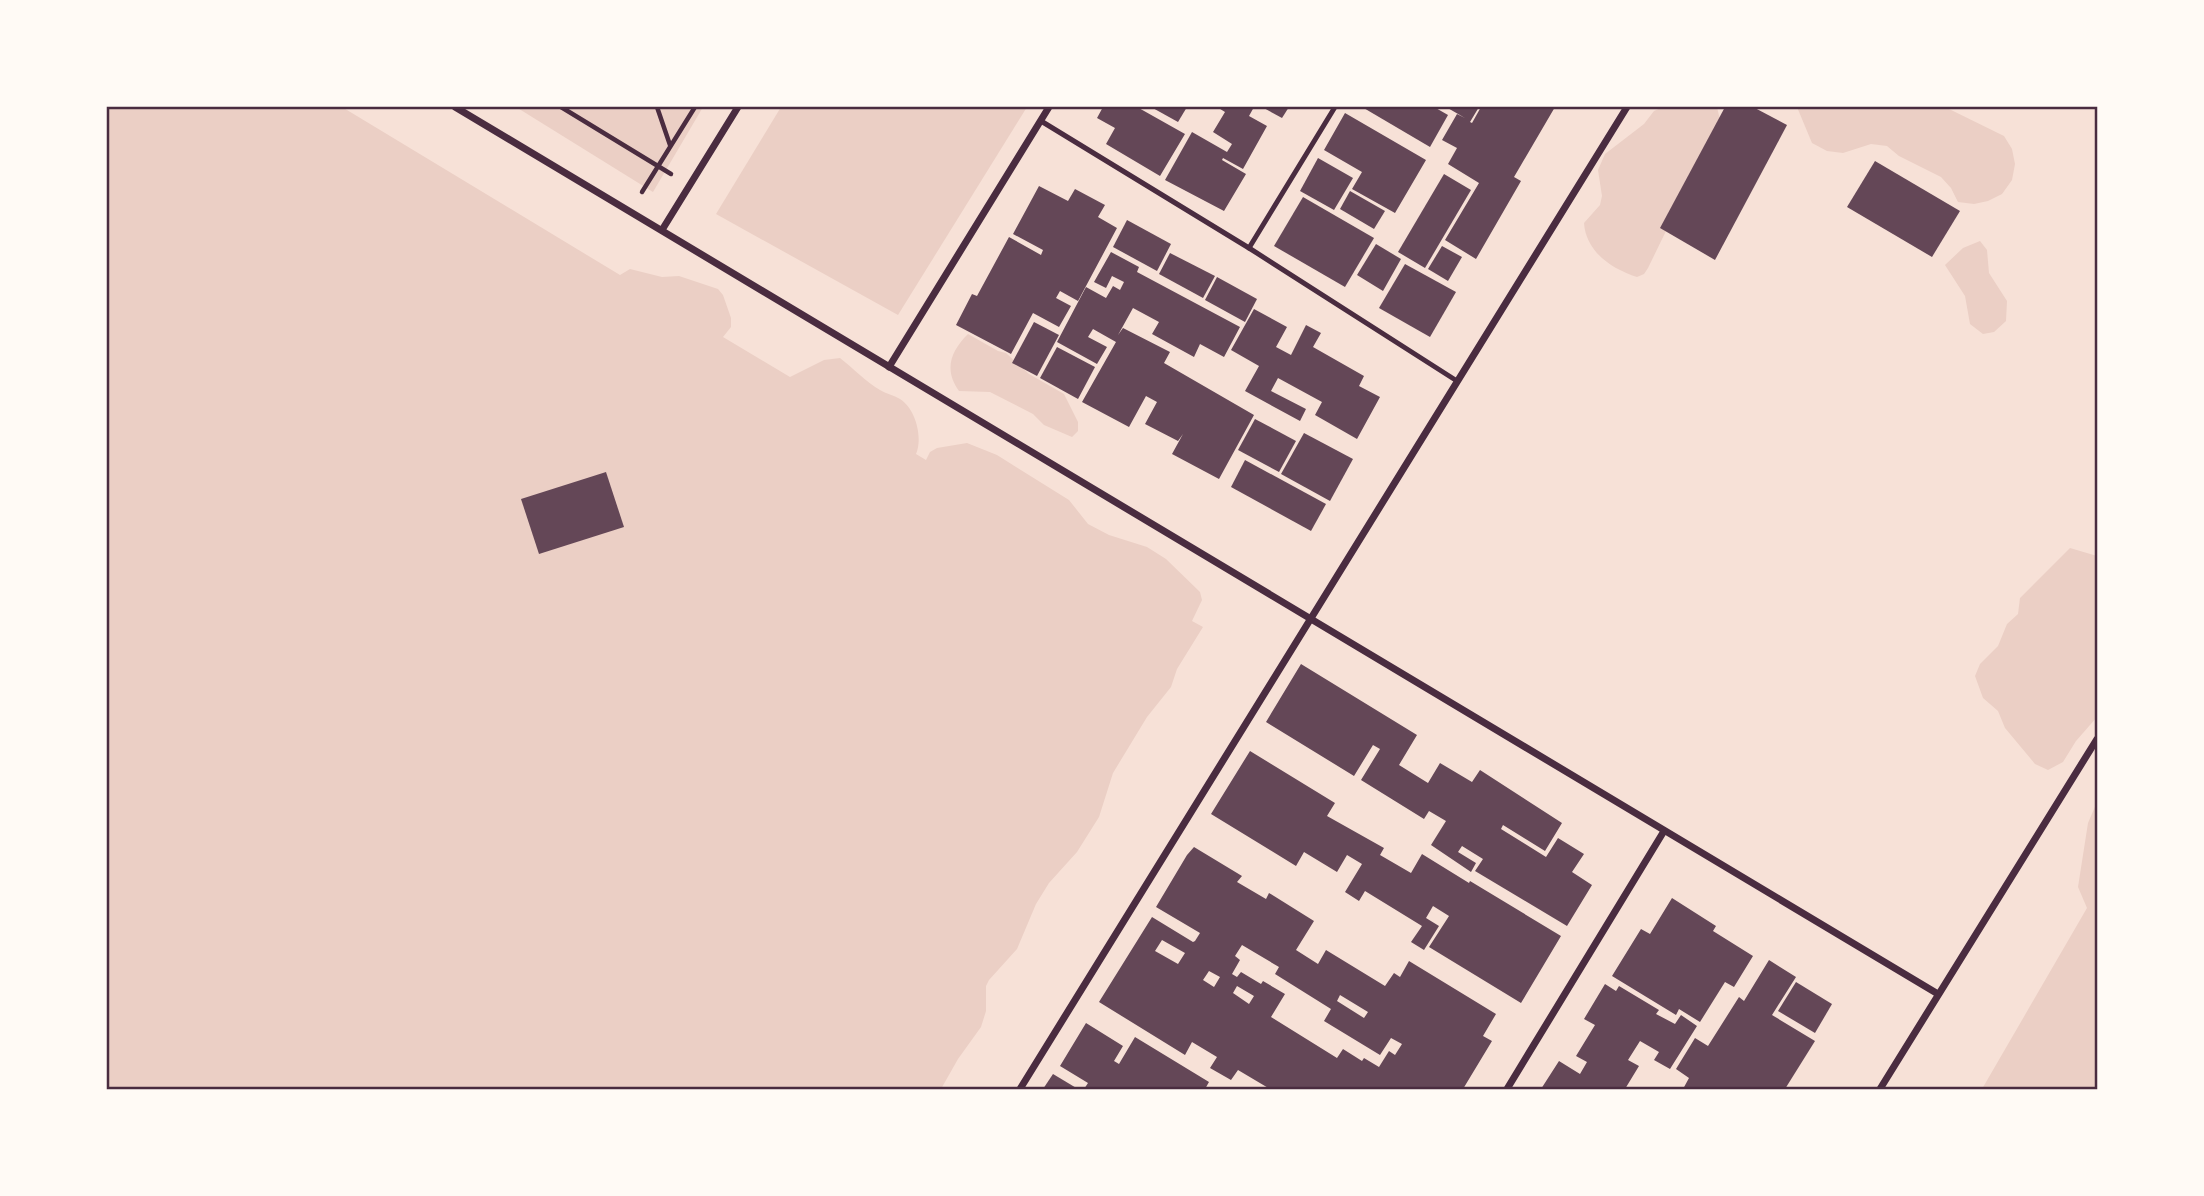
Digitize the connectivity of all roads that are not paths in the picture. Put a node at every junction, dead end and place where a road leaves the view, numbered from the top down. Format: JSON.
{"nodes":[{"id":1,"x":455,"y":107,"type":"edge"},
{"id":2,"x":738,"y":107,"type":"edge"},
{"id":3,"x":1049,"y":107,"type":"edge"},
{"id":4,"x":1335,"y":107,"type":"edge"},
{"id":5,"x":1627,"y":107,"type":"edge"},
{"id":6,"x":1041,"y":121,"type":"junction"},
{"id":7,"x":662,"y":230,"type":"junction"},
{"id":8,"x":1250,"y":248,"type":"junction"},
{"id":9,"x":889,"y":367,"type":"junction"},
{"id":10,"x":1457,"y":381,"type":"junction"},
{"id":11,"x":1309,"y":618,"type":"junction"},
{"id":12,"x":2097,"y":738,"type":"edge"},
{"id":13,"x":1664,"y":831,"type":"junction"},
{"id":14,"x":1938,"y":994,"type":"junction"},
{"id":15,"x":1020,"y":1089,"type":"edge"},
{"id":16,"x":1507,"y":1089,"type":"edge"},
{"id":17,"x":1880,"y":1089,"type":"edge"}],
"edges":[{"from":1,"to":7,"type":"street"},
{"from":2,"to":7,"type":"street"},
{"from":3,"to":6,"type":"street"},
{"from":4,"to":8,"type":"lane"},
{"from":5,"to":10,"type":"street"},
{"from":6,"to":8,"type":"lane"},
{"from":6,"to":9,"type":"street"},
{"from":7,"to":9,"type":"street"},
{"from":8,"to":10,"type":"lane"},
{"from":9,"to":11,"type":"street"},
{"from":10,"to":11,"type":"street"},
{"from":11,"to":13,"type":"street"},
{"from":11,"to":15,"type":"street"},
{"from":12,"to":14,"type":"street"},
{"from":13,"to":14,"type":"street"},
{"from":13,"to":16,"type":"street"},
{"from":14,"to":17,"type":"street"}]}
